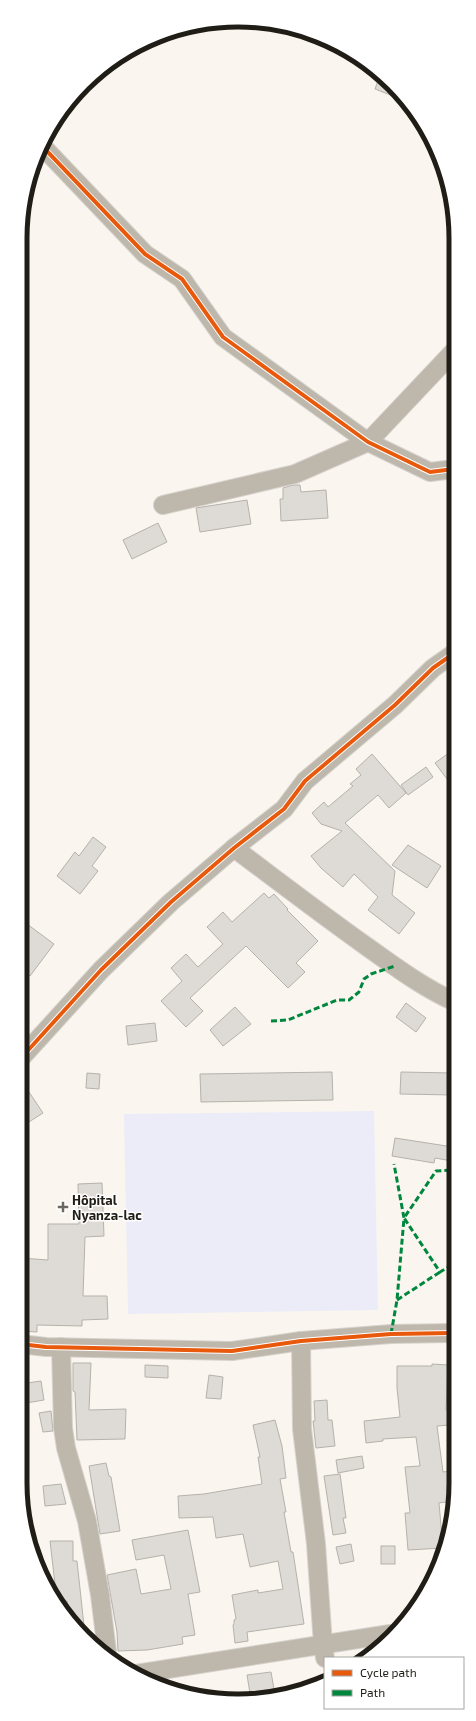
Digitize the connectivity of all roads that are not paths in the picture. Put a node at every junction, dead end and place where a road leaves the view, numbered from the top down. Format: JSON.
{"nodes":[{"id":1,"x":46,"y":150,"type":"edge"},
{"id":2,"x":449,"y":356,"type":"edge"},
{"id":3,"x":368,"y":442,"type":"junction"},
{"id":4,"x":449,"y":470,"type":"edge"},
{"id":5,"x":163,"y":505,"type":"dead end"},
{"id":6,"x":449,"y":657,"type":"edge"},
{"id":7,"x":234,"y":848,"type":"junction"},
{"id":8,"x":449,"y":999,"type":"edge"},
{"id":9,"x":27,"y":1045,"type":"edge"},
{"id":10,"x":449,"y":1333,"type":"edge"},
{"id":11,"x":301,"y":1341,"type":"junction"},
{"id":12,"x":27,"y":1345,"type":"edge"},
{"id":13,"x":61,"y":1347,"type":"junction"},
{"id":14,"x":383,"y":1636,"type":"edge"},
{"id":15,"x":106,"y":1647,"type":"edge"},
{"id":16,"x":324,"y":1651,"type":"edge"},
{"id":17,"x":146,"y":1673,"type":"edge"}],
"edges":[{"from":1,"to":3,"type":"street"},
{"from":2,"to":3,"type":"street"},
{"from":3,"to":4,"type":"street"},
{"from":3,"to":5,"type":"street"},
{"from":6,"to":7,"type":"street"},
{"from":7,"to":8,"type":"street"},
{"from":7,"to":9,"type":"street"},
{"from":10,"to":11,"type":"street"},
{"from":11,"to":13,"type":"street"},
{"from":11,"to":16,"type":"street"},
{"from":12,"to":13,"type":"street"},
{"from":13,"to":15,"type":"street"},
{"from":14,"to":16,"type":"street"},
{"from":16,"to":17,"type":"street"}]}
